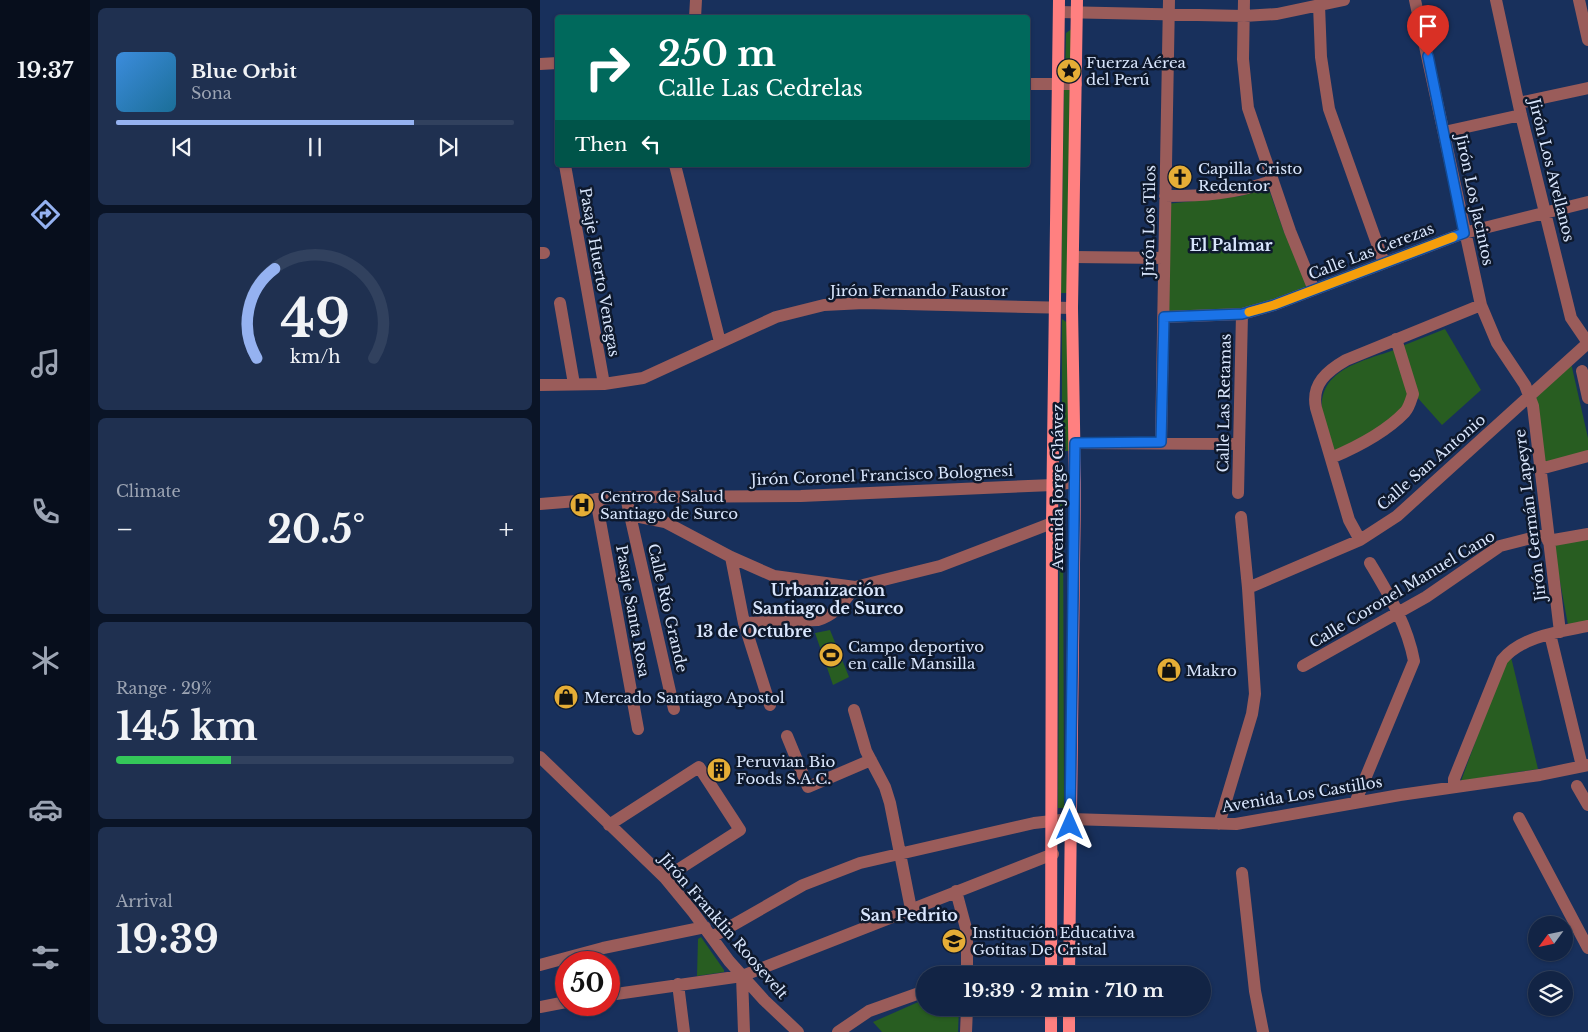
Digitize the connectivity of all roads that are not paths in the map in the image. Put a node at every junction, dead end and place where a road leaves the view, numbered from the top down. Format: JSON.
{"nodes":[{"id":1,"x":696,"y":0,"type":"edge"},
{"id":2,"x":1169,"y":0,"type":"edge"},
{"id":3,"x":1244,"y":0,"type":"edge"},
{"id":4,"x":1344,"y":0,"type":"edge"},
{"id":5,"x":1415,"y":0,"type":"edge"},
{"id":6,"x":1496,"y":0,"type":"edge"},
{"id":7,"x":1579,"y":0,"type":"edge"},
{"id":8,"x":1319,"y":5,"type":"junction"},
{"id":9,"x":1059,"y":6,"type":"edge"},
{"id":10,"x":1077,"y":6,"type":"edge"},
{"id":11,"x":1169,"y":14,"type":"junction"},
{"id":12,"x":695,"y":15,"type":"edge"},
{"id":13,"x":1244,"y":16,"type":"junction"},
{"id":14,"x":1588,"y":40,"type":"edge"},
{"id":15,"x":555,"y":63,"type":"edge"},
{"id":16,"x":540,"y":64,"type":"edge"},
{"id":17,"x":1030,"y":84,"type":"edge"},
{"id":18,"x":1057,"y":84,"type":"junction"},
{"id":19,"x":1076,"y":84,"type":"junction"},
{"id":20,"x":1588,"y":88,"type":"edge"},
{"id":21,"x":1520,"y":109,"type":"junction"},
{"id":22,"x":1444,"y":132,"type":"junction"},
{"id":23,"x":565,"y":167,"type":"edge"},
{"id":24,"x":675,"y":167,"type":"edge"},
{"id":25,"x":1272,"y":181,"type":"junction"},
{"id":26,"x":1165,"y":196,"type":"junction"},
{"id":27,"x":1588,"y":202,"type":"edge"},
{"id":28,"x":1545,"y":211,"type":"junction"},
{"id":29,"x":1464,"y":233,"type":"junction"},
{"id":30,"x":1073,"y":257,"type":"junction"},
{"id":31,"x":1164,"y":258,"type":"junction"},
{"id":32,"x":1384,"y":263,"type":"junction"},
{"id":33,"x":1314,"y":290,"type":"junction"},
{"id":34,"x":560,"y":303,"type":"dead end"},
{"id":35,"x":1481,"y":305,"type":"junction"},
{"id":36,"x":1056,"y":308,"type":"junction"},
{"id":37,"x":1072,"y":308,"type":"junction"},
{"id":38,"x":1242,"y":314,"type":"junction"},
{"id":39,"x":1164,"y":317,"type":"junction"},
{"id":40,"x":1396,"y":339,"type":"junction"},
{"id":41,"x":720,"y":342,"type":"junction"},
{"id":42,"x":1588,"y":343,"type":"edge"},
{"id":43,"x":1582,"y":371,"type":"dead end"},
{"id":44,"x":574,"y":384,"type":"junction"},
{"id":45,"x":604,"y":384,"type":"junction"},
{"id":46,"x":540,"y":385,"type":"edge"},
{"id":47,"x":1530,"y":395,"type":"junction"},
{"id":48,"x":1588,"y":398,"type":"edge"},
{"id":49,"x":1161,"y":442,"type":"junction"},
{"id":50,"x":1075,"y":443,"type":"junction"},
{"id":51,"x":1239,"y":444,"type":"junction"},
{"id":52,"x":1588,"y":456,"type":"edge"},
{"id":53,"x":1331,"y":458,"type":"junction"},
{"id":54,"x":1540,"y":470,"type":"junction"},
{"id":55,"x":1075,"y":482,"type":"junction"},
{"id":56,"x":1053,"y":485,"type":"junction"},
{"id":57,"x":1238,"y":493,"type":"dead end"},
{"id":58,"x":626,"y":497,"type":"junction"},
{"id":59,"x":596,"y":499,"type":"junction"},
{"id":60,"x":540,"y":504,"type":"edge"},
{"id":61,"x":630,"y":515,"type":"junction"},
{"id":62,"x":1241,"y":517,"type":"dead end"},
{"id":63,"x":1052,"y":523,"type":"junction"},
{"id":64,"x":1588,"y":534,"type":"edge"},
{"id":65,"x":1548,"y":538,"type":"junction"},
{"id":66,"x":1360,"y":540,"type":"junction"},
{"id":67,"x":731,"y":557,"type":"junction"},
{"id":68,"x":1370,"y":563,"type":"dead end"},
{"id":69,"x":855,"y":587,"type":"junction"},
{"id":70,"x":1248,"y":588,"type":"junction"},
{"id":71,"x":1399,"y":612,"type":"junction"},
{"id":72,"x":744,"y":623,"type":"junction"},
{"id":73,"x":1588,"y":626,"type":"edge"},
{"id":74,"x":1555,"y":633,"type":"junction"},
{"id":75,"x":1302,"y":666,"type":"dead end"},
{"id":76,"x":770,"y":705,"type":"dead end"},
{"id":77,"x":674,"y":709,"type":"dead end"},
{"id":78,"x":854,"y":710,"type":"dead end"},
{"id":79,"x":638,"y":729,"type":"dead end"},
{"id":80,"x":787,"y":736,"type":"dead end"},
{"id":81,"x":540,"y":757,"type":"edge"},
{"id":82,"x":870,"y":760,"type":"junction"},
{"id":83,"x":1585,"y":766,"type":"edge"},
{"id":84,"x":1577,"y":786,"type":"dead end"},
{"id":85,"x":1454,"y":787,"type":"junction"},
{"id":86,"x":1356,"y":803,"type":"junction"},
{"id":87,"x":1588,"y":805,"type":"edge"},
{"id":88,"x":1070,"y":818,"type":"junction"},
{"id":89,"x":1519,"y":818,"type":"dead end"},
{"id":90,"x":1053,"y":819,"type":"junction"},
{"id":91,"x":1219,"y":824,"type":"junction"},
{"id":92,"x":609,"y":825,"type":"junction"},
{"id":93,"x":899,"y":854,"type":"junction"},
{"id":94,"x":1053,"y":854,"type":"junction"},
{"id":95,"x":1242,"y":873,"type":"dead end"},
{"id":96,"x":665,"y":878,"type":"junction"},
{"id":97,"x":956,"y":891,"type":"junction"},
{"id":98,"x":911,"y":909,"type":"junction"},
{"id":99,"x":708,"y":932,"type":"junction"},
{"id":100,"x":1588,"y":948,"type":"edge"},
{"id":101,"x":540,"y":965,"type":"edge"},
{"id":102,"x":967,"y":966,"type":"edge"},
{"id":103,"x":1051,"y":966,"type":"edge"},
{"id":104,"x":1069,"y":966,"type":"edge"},
{"id":105,"x":742,"y":976,"type":"junction"},
{"id":106,"x":678,"y":984,"type":"junction"},
{"id":107,"x":620,"y":993,"type":"edge"},
{"id":108,"x":916,"y":994,"type":"edge"},
{"id":109,"x":555,"y":1004,"type":"edge"},
{"id":110,"x":540,"y":1006,"type":"edge"},
{"id":111,"x":967,"y":1016,"type":"edge"},
{"id":112,"x":1051,"y":1016,"type":"edge"},
{"id":113,"x":1069,"y":1016,"type":"edge"},
{"id":114,"x":684,"y":1032,"type":"edge"},
{"id":115,"x":744,"y":1032,"type":"edge"},
{"id":116,"x":798,"y":1032,"type":"edge"},
{"id":117,"x":838,"y":1032,"type":"edge"},
{"id":118,"x":966,"y":1032,"type":"edge"},
{"id":119,"x":1051,"y":1032,"type":"edge"},
{"id":120,"x":1069,"y":1032,"type":"edge"},
{"id":121,"x":1262,"y":1032,"type":"edge"}],
"edges":[{"from":1,"to":12,"type":"street"},
{"from":2,"to":11,"type":"street","name":"Jirón Los Tilos"},
{"from":3,"to":13,"type":"street"},
{"from":4,"to":8,"type":"street"},
{"from":5,"to":22,"type":"street","name":"Jirón Los Jacintos"},
{"from":6,"to":21,"type":"street","name":"Jirón Los Avellanos"},
{"from":7,"to":14,"type":"street"},
{"from":8,"to":13,"type":"street"},
{"from":8,"to":32,"type":"street"},
{"from":9,"to":10,"type":"street"},
{"from":9,"to":18,"type":"main road","name":"Avenida Jorge Chávez"},
{"from":10,"to":11,"type":"street"},
{"from":10,"to":19,"type":"main road","name":"Avenida Jorge Chávez"},
{"from":11,"to":13,"type":"street"},
{"from":11,"to":26,"type":"street","name":"Jirón Los Tilos"},
{"from":13,"to":25,"type":"street"},
{"from":15,"to":16,"type":"street"},
{"from":17,"to":18,"type":"street"},
{"from":18,"to":19,"type":"street"},
{"from":18,"to":36,"type":"main road","name":"Avenida Jorge Chávez"},
{"from":19,"to":30,"type":"main road","name":"Avenida Jorge Chávez"},
{"from":20,"to":21,"type":"street"},
{"from":21,"to":22,"type":"street"},
{"from":21,"to":28,"type":"street","name":"Jirón Los Avellanos"},
{"from":22,"to":29,"type":"street","name":"Jirón Los Jacintos"},
{"from":23,"to":45,"type":"street","name":"Pasaje Huerto Venegas"},
{"from":24,"to":41,"type":"street"},
{"from":25,"to":26,"type":"street"},
{"from":25,"to":33,"type":"street"},
{"from":26,"to":31,"type":"street","name":"Jirón Los Tilos"},
{"from":27,"to":28,"type":"street","name":"Calle Las Cerezas"},
{"from":28,"to":29,"type":"street","name":"Calle Las Cerezas"},
{"from":28,"to":42,"type":"street","name":"Jirón Los Avellanos"},
{"from":29,"to":32,"type":"street","name":"Calle Las Cerezas"},
{"from":29,"to":35,"type":"street","name":"Jirón Los Jacintos"},
{"from":30,"to":31,"type":"street"},
{"from":30,"to":37,"type":"main road","name":"Avenida Jorge Chávez"},
{"from":31,"to":39,"type":"street","name":"Jirón Los Tilos"},
{"from":32,"to":33,"type":"street","name":"Calle Las Cerezas"},
{"from":33,"to":38,"type":"street","name":"Calle Las Cerezas"},
{"from":34,"to":44,"type":"street"},
{"from":35,"to":40,"type":"street"},
{"from":35,"to":47,"type":"street","name":"Jirón Los Jacintos"},
{"from":36,"to":37,"type":"street","name":"Jirón Fernando Faustor"},
{"from":36,"to":41,"type":"street","name":"Jirón Fernando Faustor"},
{"from":36,"to":56,"type":"main road","name":"Avenida Jorge Chávez"},
{"from":37,"to":50,"type":"main road","name":"Avenida Jorge Chávez"},
{"from":38,"to":39,"type":"street","name":"Calle Las Cerezas"},
{"from":38,"to":51,"type":"street","name":"Calle Las Retamas"},
{"from":39,"to":49,"type":"street","name":"Jirón Los Tilos"},
{"from":40,"to":53,"type":"street"},
{"from":40,"to":53,"type":"street"},
{"from":41,"to":45,"type":"street","name":"Jirón Fernando Faustor"},
{"from":42,"to":47,"type":"street","name":"Calle San Antonio"},
{"from":43,"to":48,"type":"street"},
{"from":44,"to":45,"type":"street","name":"Jirón Fernando Faustor"},
{"from":44,"to":46,"type":"street","name":"Jirón Fernando Faustor"},
{"from":47,"to":54,"type":"street","name":"Jirón Germán Lapeyre"},
{"from":47,"to":66,"type":"street","name":"Calle San Antonio"},
{"from":49,"to":50,"type":"street"},
{"from":49,"to":51,"type":"street"},
{"from":50,"to":55,"type":"main road","name":"Avenida Jorge Chávez"},
{"from":51,"to":57,"type":"street","name":"Calle Las Retamas"},
{"from":52,"to":54,"type":"street"},
{"from":53,"to":66,"type":"street"},
{"from":54,"to":65,"type":"street","name":"Jirón Germán Lapeyre"},
{"from":55,"to":56,"type":"street","name":"Jirón Coronel Francisco Bolognesi"},
{"from":55,"to":88,"type":"main road","name":"Avenida Jorge Chávez"},
{"from":56,"to":58,"type":"street","name":"Jirón Coronel Francisco Bolognesi"},
{"from":56,"to":63,"type":"main road","name":"Avenida Jorge Chávez"},
{"from":58,"to":59,"type":"street","name":"Jirón Coronel Francisco Bolognesi"},
{"from":58,"to":61,"type":"street","name":"Calle Río Grande"},
{"from":59,"to":60,"type":"street","name":"Jirón Coronel Francisco Bolognesi"},
{"from":59,"to":79,"type":"street","name":"Pasaje Santa Rosa"},
{"from":61,"to":67,"type":"street"},
{"from":61,"to":77,"type":"street","name":"Calle Río Grande"},
{"from":62,"to":70,"type":"street"},
{"from":63,"to":69,"type":"street"},
{"from":63,"to":90,"type":"main road","name":"Avenida Jorge Chávez"},
{"from":64,"to":65,"type":"street","name":"Calle Coronel Manuel Cano"},
{"from":65,"to":71,"type":"street","name":"Calle Coronel Manuel Cano"},
{"from":65,"to":74,"type":"street","name":"Jirón Germán Lapeyre"},
{"from":66,"to":70,"type":"street","name":"Calle San Antonio"},
{"from":67,"to":69,"type":"street"},
{"from":67,"to":72,"type":"street"},
{"from":68,"to":71,"type":"street"},
{"from":69,"to":72,"type":"street"},
{"from":70,"to":91,"type":"street"},
{"from":71,"to":75,"type":"street","name":"Calle Coronel Manuel Cano"},
{"from":71,"to":86,"type":"street"},
{"from":72,"to":76,"type":"street"},
{"from":73,"to":74,"type":"street"},
{"from":74,"to":83,"type":"street","name":"Jirón Germán Lapeyre"},
{"from":74,"to":85,"type":"street"},
{"from":78,"to":82,"type":"street"},
{"from":80,"to":82,"type":"street"},
{"from":81,"to":92,"type":"street","name":"Jirón Franklin Roosevelt"},
{"from":82,"to":93,"type":"street"},
{"from":83,"to":85,"type":"street","name":"Avenida Los Castillos"},
{"from":84,"to":87,"type":"street"},
{"from":85,"to":86,"type":"street","name":"Avenida Los Castillos"},
{"from":86,"to":91,"type":"street","name":"Avenida Los Castillos"},
{"from":88,"to":90,"type":"street","name":"Avenida Los Castillos"},
{"from":88,"to":91,"type":"street","name":"Avenida Los Castillos"},
{"from":88,"to":104,"type":"main road","name":"Avenida Jorge Chávez"},
{"from":89,"to":100,"type":"street"},
{"from":90,"to":93,"type":"street","name":"Avenida Los Castillos"},
{"from":90,"to":94,"type":"main road","name":"Avenida Jorge Chávez"},
{"from":92,"to":96,"type":"street","name":"Jirón Franklin Roosevelt"},
{"from":92,"to":96,"type":"street"},
{"from":93,"to":98,"type":"street"},
{"from":93,"to":99,"type":"street","name":"Avenida Los Castillos"},
{"from":94,"to":97,"type":"street"},
{"from":94,"to":103,"type":"main road","name":"Avenida Jorge Chávez"},
{"from":95,"to":121,"type":"street"},
{"from":96,"to":99,"type":"street","name":"Jirón Franklin Roosevelt"},
{"from":97,"to":98,"type":"street"},
{"from":97,"to":102,"type":"street"},
{"from":98,"to":105,"type":"street"},
{"from":99,"to":101,"type":"street","name":"Avenida Los Castillos"},
{"from":99,"to":105,"type":"street","name":"Jirón Franklin Roosevelt"},
{"from":105,"to":106,"type":"street"},
{"from":105,"to":115,"type":"street"},
{"from":105,"to":116,"type":"street","name":"Jirón Franklin Roosevelt"},
{"from":106,"to":107,"type":"street"},
{"from":106,"to":114,"type":"street"},
{"from":108,"to":117,"type":"street"},
{"from":109,"to":110,"type":"street"},
{"from":111,"to":118,"type":"street"},
{"from":112,"to":119,"type":"main road"},
{"from":113,"to":120,"type":"main road"}]}
